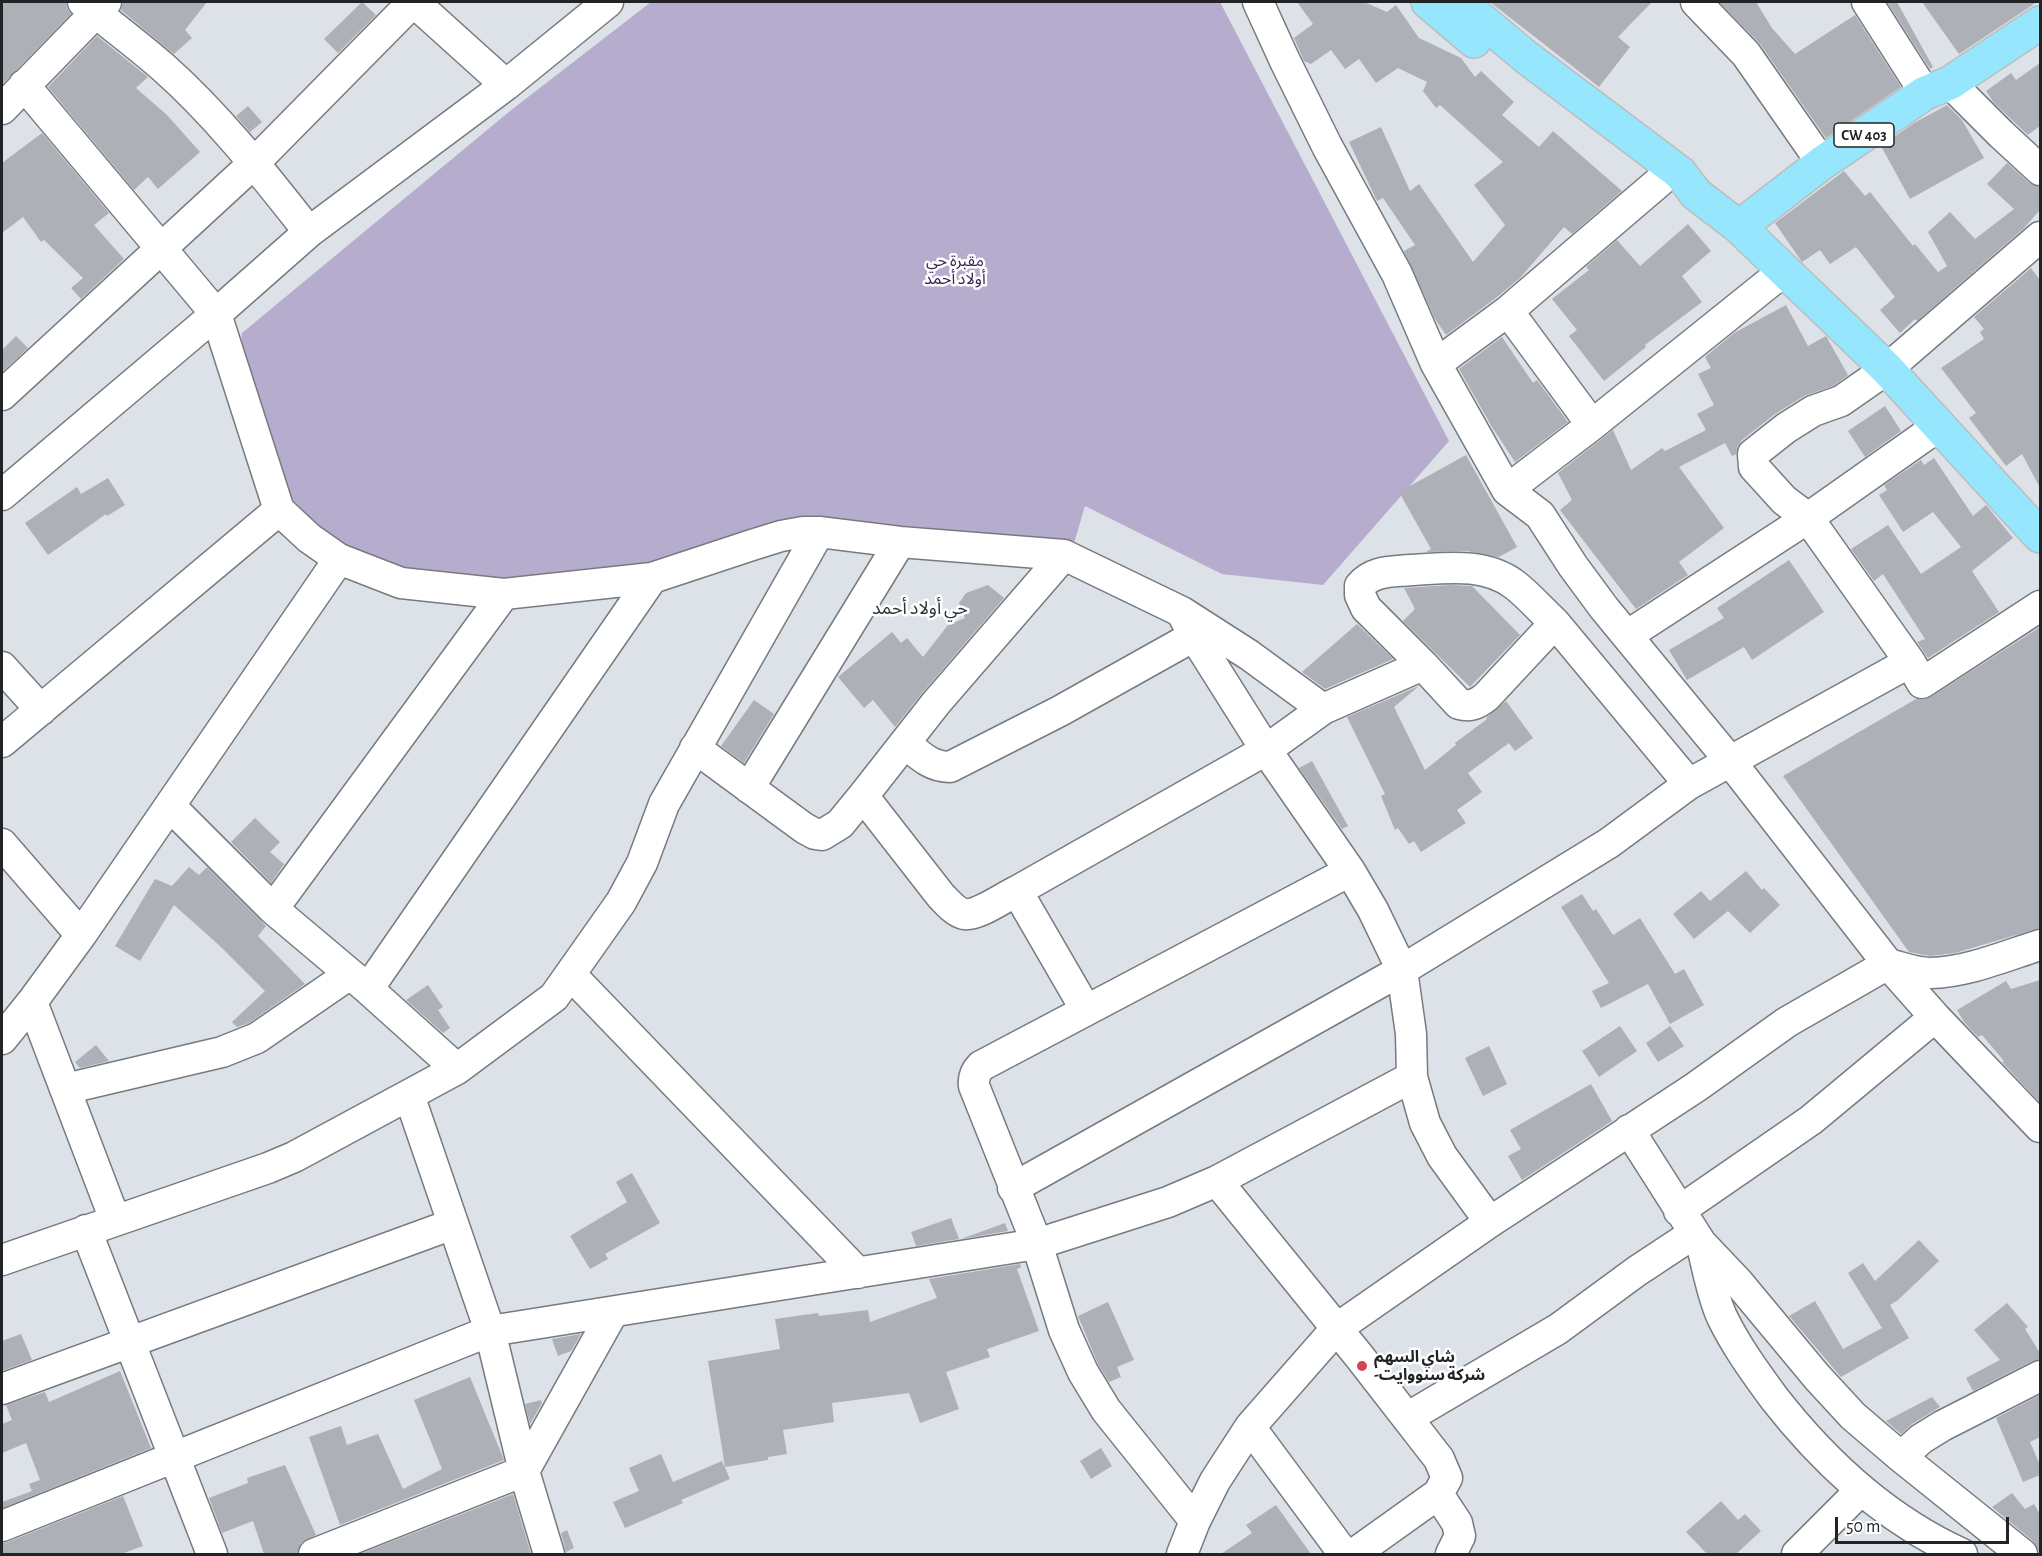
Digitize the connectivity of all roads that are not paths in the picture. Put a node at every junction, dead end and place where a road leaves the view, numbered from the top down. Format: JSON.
{"nodes":[{"id":1,"x":414,"y":2,"type":"edge"},
{"id":2,"x":609,"y":2,"type":"edge"},
{"id":3,"x":1258,"y":2,"type":"edge"},
{"id":4,"x":1428,"y":2,"type":"edge"},
{"id":5,"x":1460,"y":2,"type":"edge"},
{"id":6,"x":1867,"y":2,"type":"edge"},
{"id":7,"x":1705,"y":4,"type":"edge"},
{"id":8,"x":95,"y":5,"type":"edge"},
{"id":9,"x":2040,"y":22,"type":"edge"},
{"id":10,"x":24,"y":85,"type":"junction"},
{"id":11,"x":506,"y":85,"type":"junction"},
{"id":12,"x":1938,"y":88,"type":"junction"},
{"id":13,"x":2,"y":109,"type":"edge"},
{"id":14,"x":254,"y":162,"type":"junction"},
{"id":15,"x":1822,"y":163,"type":"junction"},
{"id":16,"x":2040,"y":170,"type":"edge"},
{"id":17,"x":1660,"y":181,"type":"junction"},
{"id":18,"x":1696,"y":194,"type":"junction"},
{"id":19,"x":1739,"y":226,"type":"junction"},
{"id":20,"x":309,"y":232,"type":"junction"},
{"id":21,"x":2040,"y":237,"type":"edge"},
{"id":22,"x":160,"y":248,"type":"junction"},
{"id":23,"x":1785,"y":270,"type":"junction"},
{"id":24,"x":1508,"y":311,"type":"junction"},
{"id":25,"x":216,"y":314,"type":"junction"},
{"id":26,"x":1436,"y":364,"type":"junction"},
{"id":27,"x":1887,"y":369,"type":"junction"},
{"id":28,"x":2,"y":395,"type":"edge"},
{"id":29,"x":1592,"y":425,"type":"junction"},
{"id":30,"x":1940,"y":425,"type":"junction"},
{"id":31,"x":6,"y":482,"type":"edge"},
{"id":32,"x":1508,"y":490,"type":"junction"},
{"id":33,"x":279,"y":510,"type":"junction"},
{"id":34,"x":1808,"y":518,"type":"junction"},
{"id":35,"x":819,"y":532,"type":"junction"},
{"id":36,"x":2040,"y":536,"type":"edge"},
{"id":37,"x":900,"y":542,"type":"junction"},
{"id":38,"x":1064,"y":555,"type":"junction"},
{"id":39,"x":339,"y":559,"type":"junction"},
{"id":40,"x":652,"y":578,"type":"junction"},
{"id":41,"x":504,"y":594,"type":"junction"},
{"id":42,"x":2040,"y":606,"type":"edge"},
{"id":43,"x":1555,"y":623,"type":"junction"},
{"id":44,"x":1188,"y":624,"type":"junction"},
{"id":45,"x":1628,"y":635,"type":"junction"},
{"id":46,"x":1910,"y":662,"type":"junction"},
{"id":47,"x":1423,"y":665,"type":"junction"},
{"id":48,"x":2,"y":667,"type":"edge"},
{"id":49,"x":1323,"y":709,"type":"junction"},
{"id":50,"x":41,"y":710,"type":"junction"},
{"id":51,"x":2,"y":742,"type":"edge"},
{"id":52,"x":905,"y":744,"type":"junction"},
{"id":53,"x":695,"y":748,"type":"junction"},
{"id":54,"x":1266,"y":750,"type":"junction"},
{"id":55,"x":1730,"y":761,"type":"junction"},
{"id":56,"x":1689,"y":784,"type":"junction"},
{"id":57,"x":749,"y":788,"type":"junction"},
{"id":58,"x":863,"y":796,"type":"junction"},
{"id":59,"x":170,"y":806,"type":"junction"},
{"id":60,"x":2,"y":844,"type":"edge"},
{"id":61,"x":1350,"y":871,"type":"junction"},
{"id":62,"x":1017,"y":891,"type":"junction"},
{"id":63,"x":273,"y":909,"type":"junction"},
{"id":64,"x":81,"y":935,"type":"junction"},
{"id":65,"x":2040,"y":945,"type":"edge"},
{"id":66,"x":1888,"y":964,"type":"junction"},
{"id":67,"x":1402,"y":970,"type":"junction"},
{"id":68,"x":571,"y":975,"type":"junction"},
{"id":69,"x":359,"y":981,"type":"junction"},
{"id":70,"x":1086,"y":1010,"type":"junction"},
{"id":71,"x":1935,"y":1017,"type":"junction"},
{"id":72,"x":13,"y":1019,"type":"edge"},
{"id":73,"x":457,"y":1069,"type":"junction"},
{"id":74,"x":1412,"y":1077,"type":"junction"},
{"id":75,"x":65,"y":1089,"type":"junction"},
{"id":76,"x":409,"y":1095,"type":"junction"},
{"id":77,"x":2040,"y":1127,"type":"edge"},
{"id":78,"x":1629,"y":1130,"type":"junction"},
{"id":79,"x":1217,"y":1181,"type":"junction"},
{"id":80,"x":1013,"y":1188,"type":"junction"},
{"id":81,"x":115,"y":1220,"type":"junction"},
{"id":82,"x":1490,"y":1222,"type":"junction"},
{"id":83,"x":453,"y":1224,"type":"junction"},
{"id":84,"x":1691,"y":1229,"type":"junction"},
{"id":85,"x":87,"y":1230,"type":"junction"},
{"id":86,"x":1037,"y":1244,"type":"junction"},
{"id":87,"x":2,"y":1260,"type":"edge"},
{"id":88,"x":858,"y":1273,"type":"junction"},
{"id":89,"x":613,"y":1312,"type":"junction"},
{"id":90,"x":1336,"y":1329,"type":"junction"},
{"id":91,"x":490,"y":1331,"type":"junction"},
{"id":92,"x":129,"y":1341,"type":"junction"},
{"id":93,"x":2040,"y":1376,"type":"edge"},
{"id":94,"x":2,"y":1389,"type":"edge"},
{"id":95,"x":1407,"y":1418,"type":"junction"},
{"id":96,"x":1250,"y":1427,"type":"junction"},
{"id":97,"x":1901,"y":1457,"type":"junction"},
{"id":98,"x":174,"y":1459,"type":"junction"},
{"id":99,"x":524,"y":1471,"type":"junction"},
{"id":100,"x":1861,"y":1490,"type":"junction"},
{"id":101,"x":1438,"y":1494,"type":"junction"},
{"id":102,"x":1195,"y":1521,"type":"junction"},
{"id":103,"x":2,"y":1526,"type":"edge"},
{"id":104,"x":1943,"y":1551,"type":"edge"},
{"id":105,"x":212,"y":1554,"type":"edge"},
{"id":106,"x":314,"y":1554,"type":"edge"},
{"id":107,"x":549,"y":1554,"type":"edge"},
{"id":108,"x":1182,"y":1554,"type":"edge"},
{"id":109,"x":1344,"y":1554,"type":"edge"},
{"id":110,"x":1354,"y":1554,"type":"edge"},
{"id":111,"x":1451,"y":1554,"type":"edge"},
{"id":112,"x":1797,"y":1554,"type":"edge"},
{"id":113,"x":2022,"y":1554,"type":"edge"}],
"edges":[{"from":1,"to":11,"type":"street"},
{"from":1,"to":14,"type":"street"},
{"from":2,"to":11,"type":"street"},
{"from":3,"to":26,"type":"street"},
{"from":4,"to":17,"type":"main road"},
{"from":5,"to":18,"type":"main road"},
{"from":6,"to":12,"type":"street"},
{"from":7,"to":15,"type":"street"},
{"from":8,"to":10,"type":"street"},
{"from":8,"to":14,"type":"street"},
{"from":9,"to":12,"type":"main road","number":"CW 403"},
{"from":10,"to":13,"type":"street"},
{"from":10,"to":22,"type":"street"},
{"from":11,"to":20,"type":"street"},
{"from":12,"to":15,"type":"main road","number":"CW 403"},
{"from":12,"to":16,"type":"street"},
{"from":14,"to":20,"type":"street"},
{"from":14,"to":22,"type":"street"},
{"from":15,"to":19,"type":"main road","number":"CW 403"},
{"from":17,"to":18,"type":"main road"},
{"from":17,"to":24,"type":"street"},
{"from":18,"to":19,"type":"main road"},
{"from":19,"to":23,"type":"main road"},
{"from":20,"to":25,"type":"street"},
{"from":21,"to":27,"type":"street"},
{"from":22,"to":25,"type":"street"},
{"from":22,"to":28,"type":"street"},
{"from":23,"to":27,"type":"main road"},
{"from":23,"to":29,"type":"street"},
{"from":24,"to":26,"type":"street"},
{"from":24,"to":29,"type":"street"},
{"from":25,"to":31,"type":"street"},
{"from":25,"to":33,"type":"street"},
{"from":26,"to":32,"type":"street"},
{"from":27,"to":30,"type":"main road"},
{"from":27,"to":34,"type":"street"},
{"from":29,"to":32,"type":"street"},
{"from":30,"to":34,"type":"street"},
{"from":30,"to":36,"type":"main road"},
{"from":32,"to":45,"type":"street"},
{"from":33,"to":39,"type":"street"},
{"from":33,"to":50,"type":"street"},
{"from":34,"to":45,"type":"street"},
{"from":34,"to":46,"type":"street"},
{"from":35,"to":37,"type":"street"},
{"from":35,"to":40,"type":"street"},
{"from":35,"to":53,"type":"street"},
{"from":37,"to":38,"type":"street"},
{"from":37,"to":57,"type":"street"},
{"from":38,"to":44,"type":"street"},
{"from":38,"to":52,"type":"street"},
{"from":39,"to":41,"type":"street"},
{"from":39,"to":59,"type":"street"},
{"from":40,"to":41,"type":"street"},
{"from":40,"to":69,"type":"street"},
{"from":41,"to":63,"type":"street"},
{"from":42,"to":46,"type":"street"},
{"from":43,"to":47,"type":"street"},
{"from":43,"to":47,"type":"street"},
{"from":43,"to":56,"type":"street"},
{"from":44,"to":49,"type":"street"},
{"from":44,"to":52,"type":"street"},
{"from":44,"to":54,"type":"street"},
{"from":45,"to":55,"type":"street"},
{"from":46,"to":55,"type":"street"},
{"from":47,"to":49,"type":"street"},
{"from":48,"to":50,"type":"street"},
{"from":49,"to":54,"type":"street"},
{"from":50,"to":51,"type":"street"},
{"from":52,"to":58,"type":"street"},
{"from":53,"to":57,"type":"street"},
{"from":53,"to":68,"type":"street"},
{"from":54,"to":61,"type":"street"},
{"from":54,"to":62,"type":"street"},
{"from":55,"to":56,"type":"street"},
{"from":55,"to":66,"type":"street"},
{"from":56,"to":67,"type":"street"},
{"from":57,"to":58,"type":"street"},
{"from":58,"to":62,"type":"street"},
{"from":59,"to":63,"type":"street"},
{"from":59,"to":64,"type":"street"},
{"from":60,"to":64,"type":"street"},
{"from":61,"to":67,"type":"street"},
{"from":61,"to":70,"type":"street"},
{"from":62,"to":70,"type":"street"},
{"from":63,"to":69,"type":"street"},
{"from":64,"to":72,"type":"street"},
{"from":65,"to":66,"type":"street"},
{"from":66,"to":71,"type":"street"},
{"from":66,"to":78,"type":"street"},
{"from":67,"to":74,"type":"street"},
{"from":67,"to":80,"type":"street"},
{"from":68,"to":73,"type":"street"},
{"from":68,"to":88,"type":"street"},
{"from":69,"to":73,"type":"street"},
{"from":69,"to":75,"type":"street"},
{"from":70,"to":80,"type":"street"},
{"from":71,"to":77,"type":"street"},
{"from":71,"to":84,"type":"street"},
{"from":72,"to":75,"type":"street"},
{"from":73,"to":76,"type":"street"},
{"from":74,"to":79,"type":"street"},
{"from":74,"to":82,"type":"street"},
{"from":75,"to":81,"type":"street"},
{"from":76,"to":81,"type":"street"},
{"from":76,"to":83,"type":"street"},
{"from":78,"to":82,"type":"street"},
{"from":78,"to":84,"type":"street"},
{"from":79,"to":86,"type":"street"},
{"from":79,"to":90,"type":"street"},
{"from":80,"to":86,"type":"street"},
{"from":81,"to":85,"type":"street"},
{"from":82,"to":90,"type":"street"},
{"from":83,"to":91,"type":"street"},
{"from":83,"to":92,"type":"street"},
{"from":84,"to":95,"type":"street"},
{"from":84,"to":97,"type":"street"},
{"from":84,"to":100,"type":"street"},
{"from":85,"to":87,"type":"street"},
{"from":85,"to":92,"type":"street"},
{"from":86,"to":88,"type":"street"},
{"from":86,"to":102,"type":"street"},
{"from":88,"to":89,"type":"street"},
{"from":89,"to":91,"type":"street"},
{"from":89,"to":99,"type":"street"},
{"from":90,"to":95,"type":"street"},
{"from":90,"to":96,"type":"street"},
{"from":91,"to":98,"type":"street"},
{"from":91,"to":99,"type":"street"},
{"from":92,"to":94,"type":"street"},
{"from":92,"to":98,"type":"street"},
{"from":93,"to":97,"type":"street"},
{"from":95,"to":101,"type":"street"},
{"from":96,"to":102,"type":"street"},
{"from":96,"to":109,"type":"street"},
{"from":97,"to":113,"type":"street"},
{"from":98,"to":103,"type":"street"},
{"from":98,"to":105,"type":"street"},
{"from":99,"to":106,"type":"street"},
{"from":99,"to":107,"type":"street"},
{"from":100,"to":104,"type":"street"},
{"from":100,"to":112,"type":"street"},
{"from":101,"to":110,"type":"street"},
{"from":101,"to":111,"type":"street"},
{"from":102,"to":108,"type":"street"}]}
